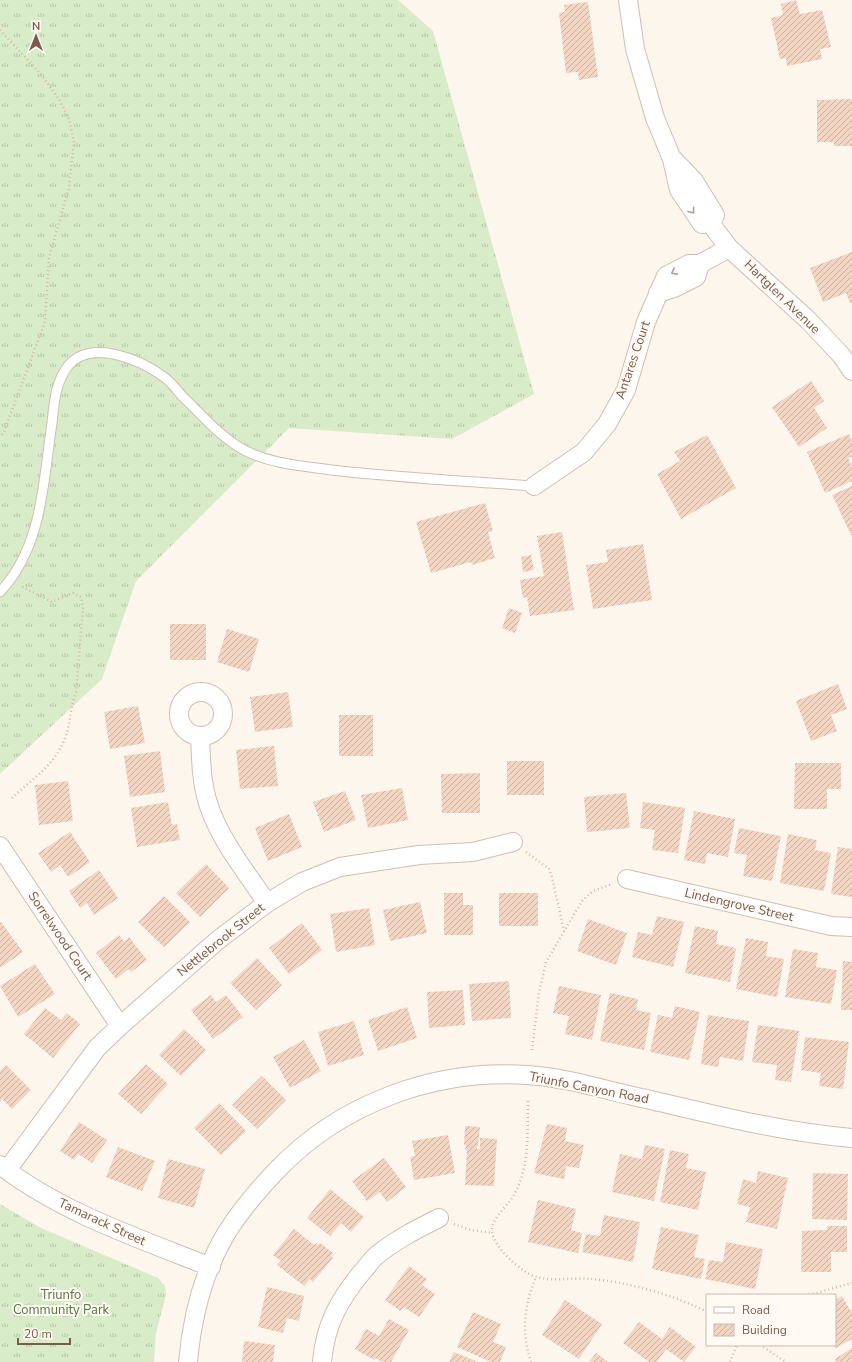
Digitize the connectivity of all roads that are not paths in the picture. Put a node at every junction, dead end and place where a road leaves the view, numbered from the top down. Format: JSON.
{"nodes":[{"id":1,"x":628,"y":0,"type":"edge"},
{"id":2,"x":729,"y":248,"type":"junction"},
{"id":3,"x":846,"y":351,"type":"edge"},
{"id":4,"x":852,"y":371,"type":"edge"},
{"id":5,"x":534,"y":486,"type":"joint"},
{"id":6,"x":0,"y":592,"type":"edge"},
{"id":7,"x":200,"y":736,"type":"dead end"},
{"id":8,"x":514,"y":842,"type":"road end"},
{"id":9,"x":0,"y":846,"type":"edge"},
{"id":10,"x":627,"y":879,"type":"road end"},
{"id":11,"x":267,"y":903,"type":"junction"},
{"id":12,"x":852,"y":927,"type":"edge"},
{"id":13,"x":120,"y":1026,"type":"junction"},
{"id":14,"x":852,"y":1138,"type":"edge"},
{"id":15,"x":3,"y":1167,"type":"edge"},
{"id":16,"x":439,"y":1218,"type":"road end"},
{"id":17,"x":211,"y":1267,"type":"junction"},
{"id":18,"x":188,"y":1362,"type":"edge"},
{"id":19,"x":322,"y":1362,"type":"edge"}],
"edges":[{"from":1,"to":2,"type":"street","name":"Hartglen Avenue"},
{"from":2,"to":3,"type":"street","name":"Hartglen Avenue"},
{"from":2,"to":5,"type":"street","name":"Antares Court"},
{"from":3,"to":4,"type":"street","name":"Hartglen Avenue"},
{"from":5,"to":6,"type":"lane"},
{"from":7,"to":11,"type":"street"},
{"from":8,"to":11,"type":"street","name":"Nettlebrook Street"},
{"from":9,"to":13,"type":"street","name":"Sorrelwood Court"},
{"from":10,"to":12,"type":"street","name":"Lindengrove Street"},
{"from":11,"to":13,"type":"street","name":"Nettlebrook Street"},
{"from":13,"to":15,"type":"street","name":"Nettlebrook Street"},
{"from":14,"to":17,"type":"street","name":"Triunfo Canyon Road"},
{"from":15,"to":17,"type":"street","name":"Tamarack Street"},
{"from":16,"to":19,"type":"street"},
{"from":17,"to":18,"type":"street","name":"Triunfo Canyon Road"}]}
